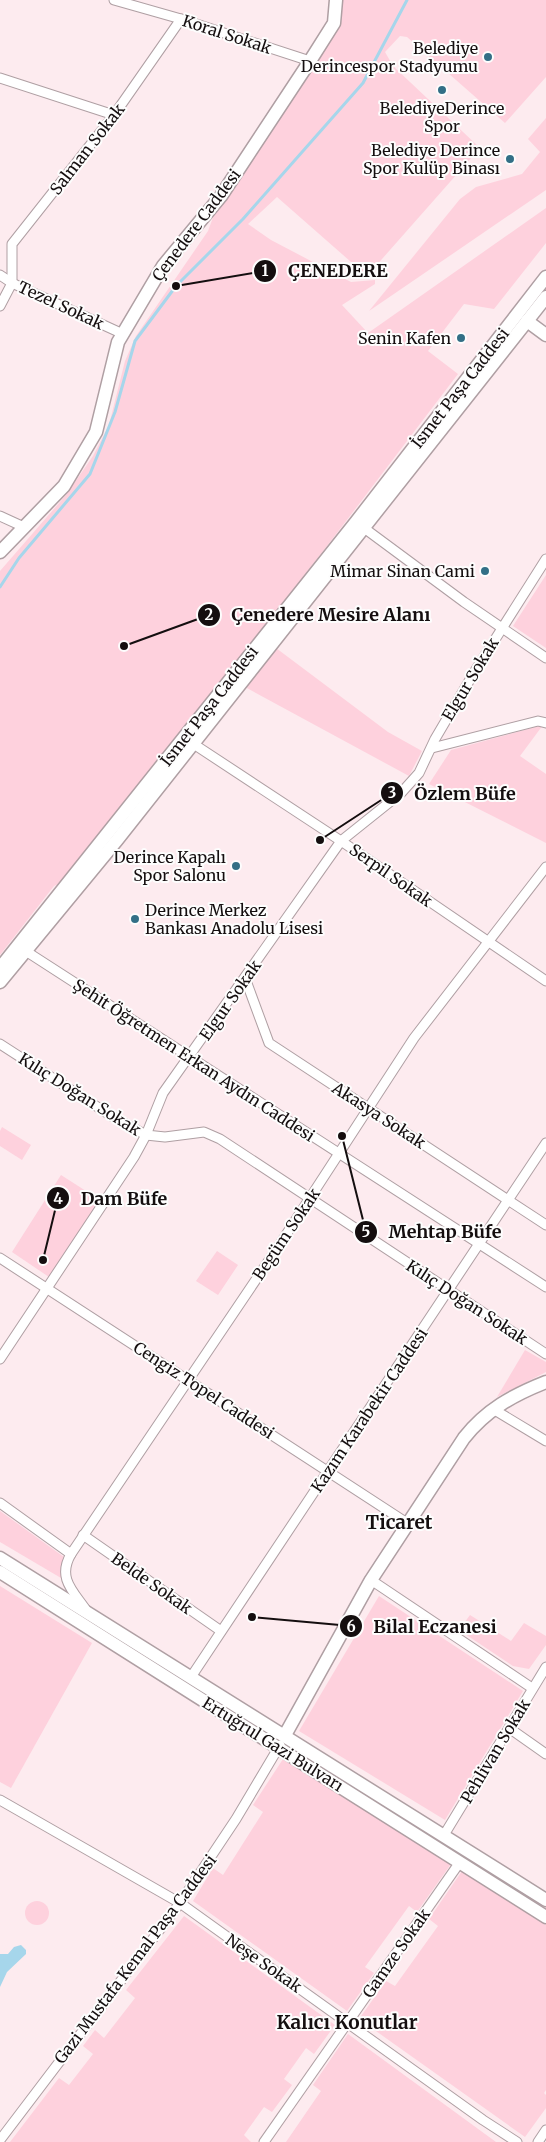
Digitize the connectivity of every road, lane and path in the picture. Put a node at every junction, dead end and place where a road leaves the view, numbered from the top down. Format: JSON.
{"nodes":[{"id":1,"x":114,"y":0,"type":"edge"},
{"id":2,"x":336,"y":0,"type":"edge"},
{"id":3,"x":181,"y":19,"type":"junction"},
{"id":4,"x":310,"y":61,"type":"junction"},
{"id":5,"x":0,"y":78,"type":"edge"},
{"id":6,"x":114,"y":115,"type":"junction"},
{"id":7,"x":0,"y":275,"type":"edge"},
{"id":8,"x":546,"y":277,"type":"edge"},
{"id":9,"x":12,"y":283,"type":"junction"},
{"id":10,"x":546,"y":297,"type":"edge"},
{"id":11,"x":0,"y":306,"type":"edge"},
{"id":12,"x":523,"y":317,"type":"junction"},
{"id":13,"x":123,"y":334,"type":"junction"},
{"id":14,"x":546,"y":335,"type":"edge"},
{"id":15,"x":0,"y":516,"type":"edge"},
{"id":16,"x":360,"y":525,"type":"junction"},
{"id":17,"x":24,"y":527,"type":"junction"},
{"id":18,"x":0,"y":552,"type":"edge"},
{"id":19,"x":546,"y":559,"type":"edge"},
{"id":20,"x":501,"y":628,"type":"junction"},
{"id":21,"x":546,"y":658,"type":"edge"},
{"id":22,"x":546,"y":723,"type":"edge"},
{"id":23,"x":189,"y":741,"type":"junction"},
{"id":24,"x":432,"y":748,"type":"junction"},
{"id":25,"x":341,"y":841,"type":"junction"},
{"id":26,"x":546,"y":867,"type":"edge"},
{"id":27,"x":486,"y":942,"type":"junction"},
{"id":28,"x":22,"y":948,"type":"junction"},
{"id":29,"x":0,"y":968,"type":"edge"},
{"id":30,"x":245,"y":978,"type":"junction"},
{"id":31,"x":546,"y":981,"type":"edge"},
{"id":32,"x":0,"y":982,"type":"edge"},
{"id":33,"x":0,"y":1044,"type":"edge"},
{"id":34,"x":189,"y":1058,"type":"junction"},
{"id":35,"x":369,"y":1109,"type":"junction"},
{"id":36,"x":146,"y":1135,"type":"junction"},
{"id":37,"x":546,"y":1143,"type":"edge"},
{"id":38,"x":339,"y":1154,"type":"junction"},
{"id":39,"x":309,"y":1199,"type":"junction"},
{"id":40,"x":508,"y":1200,"type":"junction"},
{"id":41,"x":546,"y":1225,"type":"edge"},
{"id":42,"x":478,"y":1244,"type":"junction"},
{"id":43,"x":0,"y":1258,"type":"edge"},
{"id":44,"x":546,"y":1287,"type":"edge"},
{"id":45,"x":47,"y":1288,"type":"junction"},
{"id":46,"x":448,"y":1290,"type":"junction"},
{"id":47,"x":546,"y":1354,"type":"edge"},
{"id":48,"x":0,"y":1359,"type":"edge"},
{"id":49,"x":188,"y":1379,"type":"junction"},
{"id":50,"x":546,"y":1382,"type":"edge"},
{"id":51,"x":493,"y":1409,"type":"junction"},
{"id":52,"x":546,"y":1441,"type":"edge"},
{"id":53,"x":328,"y":1471,"type":"junction"},
{"id":54,"x":0,"y":1502,"type":"edge"},
{"id":55,"x":407,"y":1523,"type":"junction"},
{"id":56,"x":83,"y":1535,"type":"junction"},
{"id":57,"x":71,"y":1554,"type":"junction"},
{"id":58,"x":0,"y":1558,"type":"edge"},
{"id":59,"x":0,"y":1572,"type":"edge"},
{"id":60,"x":371,"y":1580,"type":"junction"},
{"id":61,"x":87,"y":1611,"type":"junction"},
{"id":62,"x":221,"y":1631,"type":"junction"},
{"id":63,"x":546,"y":1667,"type":"edge"},
{"id":64,"x":191,"y":1677,"type":"junction"},
{"id":65,"x":532,"y":1688,"type":"junction"},
{"id":66,"x":509,"y":1728,"type":"junction"},
{"id":67,"x":285,"y":1735,"type":"junction"},
{"id":68,"x":278,"y":1748,"type":"junction"},
{"id":69,"x":546,"y":1754,"type":"edge"},
{"id":70,"x":0,"y":1800,"type":"edge"},
{"id":71,"x":444,"y":1835,"type":"junction"},
{"id":72,"x":460,"y":1862,"type":"junction"},
{"id":73,"x":546,"y":1900,"type":"edge"},
{"id":74,"x":180,"y":1904,"type":"junction"},
{"id":75,"x":546,"y":1916,"type":"edge"},
{"id":76,"x":348,"y":2022,"type":"junction"},
{"id":77,"x":546,"y":2130,"type":"edge"},
{"id":78,"x":0,"y":2140,"type":"edge"},
{"id":79,"x":264,"y":2142,"type":"edge"},
{"id":80,"x":517,"y":2142,"type":"edge"},
{"id":81,"x":538,"y":2142,"type":"edge"}],
"edges":[{"from":1,"to":3,"type":"street","name":"Koral Sokak"},
{"from":2,"to":4,"type":"main road","name":"Çenedere Caddesi"},
{"from":3,"to":4,"type":"street","name":"Koral Sokak"},
{"from":3,"to":6,"type":"street","name":"Salman Sokak"},
{"from":4,"to":13,"type":"main road","name":"Çenedere Caddesi"},
{"from":5,"to":6,"type":"street"},
{"from":6,"to":9,"type":"street","name":"Salman Sokak"},
{"from":7,"to":9,"type":"street","name":"Tezel Sokak"},
{"from":8,"to":12,"type":"main road","name":"İsmet Paşa Caddesi"},
{"from":9,"to":11,"type":"street"},
{"from":9,"to":13,"type":"street","name":"Tezel Sokak"},
{"from":10,"to":12,"type":"main road","name":"İsmet Paşa Caddesi"},
{"from":12,"to":14,"type":"main road"},
{"from":12,"to":16,"type":"main road","name":"İsmet Paşa Caddesi"},
{"from":13,"to":17,"type":"main road","name":"Çenedere Caddesi"},
{"from":15,"to":17,"type":"street"},
{"from":16,"to":20,"type":"street"},
{"from":16,"to":23,"type":"main road","name":"İsmet Paşa Caddesi"},
{"from":17,"to":18,"type":"main road","name":"Çenedere Caddesi"},
{"from":19,"to":20,"type":"street","name":"Elgur Sokak"},
{"from":20,"to":21,"type":"street"},
{"from":20,"to":24,"type":"street","name":"Elgur Sokak"},
{"from":22,"to":24,"type":"street"},
{"from":23,"to":25,"type":"street","name":"Serpil Sokak"},
{"from":23,"to":28,"type":"main road","name":"İsmet Paşa Caddesi"},
{"from":24,"to":25,"type":"street","name":"Elgur Sokak"},
{"from":25,"to":27,"type":"street","name":"Serpil Sokak"},
{"from":25,"to":30,"type":"street","name":"Elgur Sokak"},
{"from":26,"to":27,"type":"street","name":"Begüm Sokak"},
{"from":27,"to":31,"type":"street","name":"Serpil Sokak"},
{"from":27,"to":35,"type":"street","name":"Begüm Sokak"},
{"from":28,"to":29,"type":"main road","name":"İsmet Paşa Caddesi"},
{"from":28,"to":32,"type":"main road","name":"İsmet Paşa Caddesi"},
{"from":28,"to":34,"type":"street","name":"Şehit Öğretmen Erkan Aydın Caddesi"},
{"from":30,"to":34,"type":"street","name":"Elgur Sokak"},
{"from":30,"to":35,"type":"street","name":"Akasya Sokak"},
{"from":33,"to":36,"type":"street","name":"Kılıç Doğan Sokak"},
{"from":34,"to":36,"type":"street","name":"Elgur Sokak"},
{"from":34,"to":38,"type":"street","name":"Şehit Öğretmen Erkan Aydın Caddesi"},
{"from":35,"to":38,"type":"street","name":"Begüm Sokak"},
{"from":35,"to":40,"type":"street","name":"Akasya Sokak"},
{"from":36,"to":39,"type":"street","name":"Kılıç Doğan Sokak"},
{"from":36,"to":45,"type":"street","name":"Elgur Sokak"},
{"from":37,"to":40,"type":"street","name":"Kazım Karabekir Caddesi"},
{"from":38,"to":39,"type":"street","name":"Begüm Sokak"},
{"from":38,"to":42,"type":"street","name":"Şehit Öğretmen Erkan Aydın Caddesi"},
{"from":39,"to":46,"type":"street","name":"Kılıç Doğan Sokak"},
{"from":39,"to":49,"type":"street","name":"Begüm Sokak"},
{"from":40,"to":41,"type":"street","name":"Akasya Sokak"},
{"from":40,"to":42,"type":"street","name":"Kazım Karabekir Caddesi"},
{"from":42,"to":44,"type":"street","name":"Şehit Öğretmen Erkan Aydın Caddesi"},
{"from":42,"to":46,"type":"street","name":"Kazım Karabekir Caddesi"},
{"from":43,"to":45,"type":"street","name":"Cengiz Topel Caddesi"},
{"from":45,"to":48,"type":"street","name":"Elgur Sokak"},
{"from":45,"to":49,"type":"street","name":"Cengiz Topel Caddesi"},
{"from":46,"to":47,"type":"street","name":"Kılıç Doğan Sokak"},
{"from":46,"to":53,"type":"street","name":"Kazım Karabekir Caddesi"},
{"from":49,"to":53,"type":"street","name":"Cengiz Topel Caddesi"},
{"from":49,"to":56,"type":"street","name":"Begüm Sokak"},
{"from":50,"to":51,"type":"main road"},
{"from":51,"to":52,"type":"street"},
{"from":51,"to":55,"type":"main road"},
{"from":53,"to":55,"type":"street","name":"Cengiz Topel Caddesi"},
{"from":53,"to":62,"type":"street","name":"Kazım Karabekir Caddesi"},
{"from":54,"to":57,"type":"street"},
{"from":55,"to":60,"type":"main road"},
{"from":56,"to":57,"type":"street","name":"Begüm Sokak"},
{"from":56,"to":62,"type":"street","name":"Belde Sokak"},
{"from":57,"to":61,"type":"street","name":"Begüm Sokak"},
{"from":58,"to":61,"type":"main road","name":"Ertuğrul Gazi Bulvarı"},
{"from":59,"to":68,"type":"main road","name":"Ertuğrul Gazi Bulvarı"},
{"from":60,"to":65,"type":"street"},
{"from":60,"to":67,"type":"main road"},
{"from":61,"to":64,"type":"main road","name":"Ertuğrul Gazi Bulvarı"},
{"from":62,"to":64,"type":"street","name":"Kazım Karabekir Caddesi"},
{"from":63,"to":65,"type":"street","name":"Pehlivan Sokak"},
{"from":64,"to":67,"type":"main road","name":"Ertuğrul Gazi Bulvarı"},
{"from":65,"to":66,"type":"street","name":"Pehlivan Sokak"},
{"from":66,"to":69,"type":"street"},
{"from":66,"to":71,"type":"street","name":"Pehlivan Sokak"},
{"from":67,"to":68,"type":"street","name":"Gazi Mustafa Kemal Paşa Caddesi"},
{"from":67,"to":71,"type":"main road","name":"Ertuğrul Gazi Bulvarı"},
{"from":68,"to":72,"type":"main road","name":"Ertuğrul Gazi Bulvarı"},
{"from":68,"to":74,"type":"street","name":"Gazi Mustafa Kemal Paşa Caddesi"},
{"from":70,"to":74,"type":"street","name":"Neşe Sokak"},
{"from":71,"to":73,"type":"main road","name":"Ertuğrul Gazi Bulvarı"},
{"from":72,"to":75,"type":"main road","name":"Ertuğrul Gazi Bulvarı"},
{"from":72,"to":76,"type":"street","name":"Gamze Sokak"},
{"from":74,"to":76,"type":"street","name":"Neşe Sokak"},
{"from":74,"to":78,"type":"street","name":"Gazi Mustafa Kemal Paşa Caddesi"},
{"from":76,"to":79,"type":"street","name":"Gamze Sokak"},
{"from":76,"to":80,"type":"street","name":"Neşe Sokak"},
{"from":77,"to":81,"type":"street"}]}
